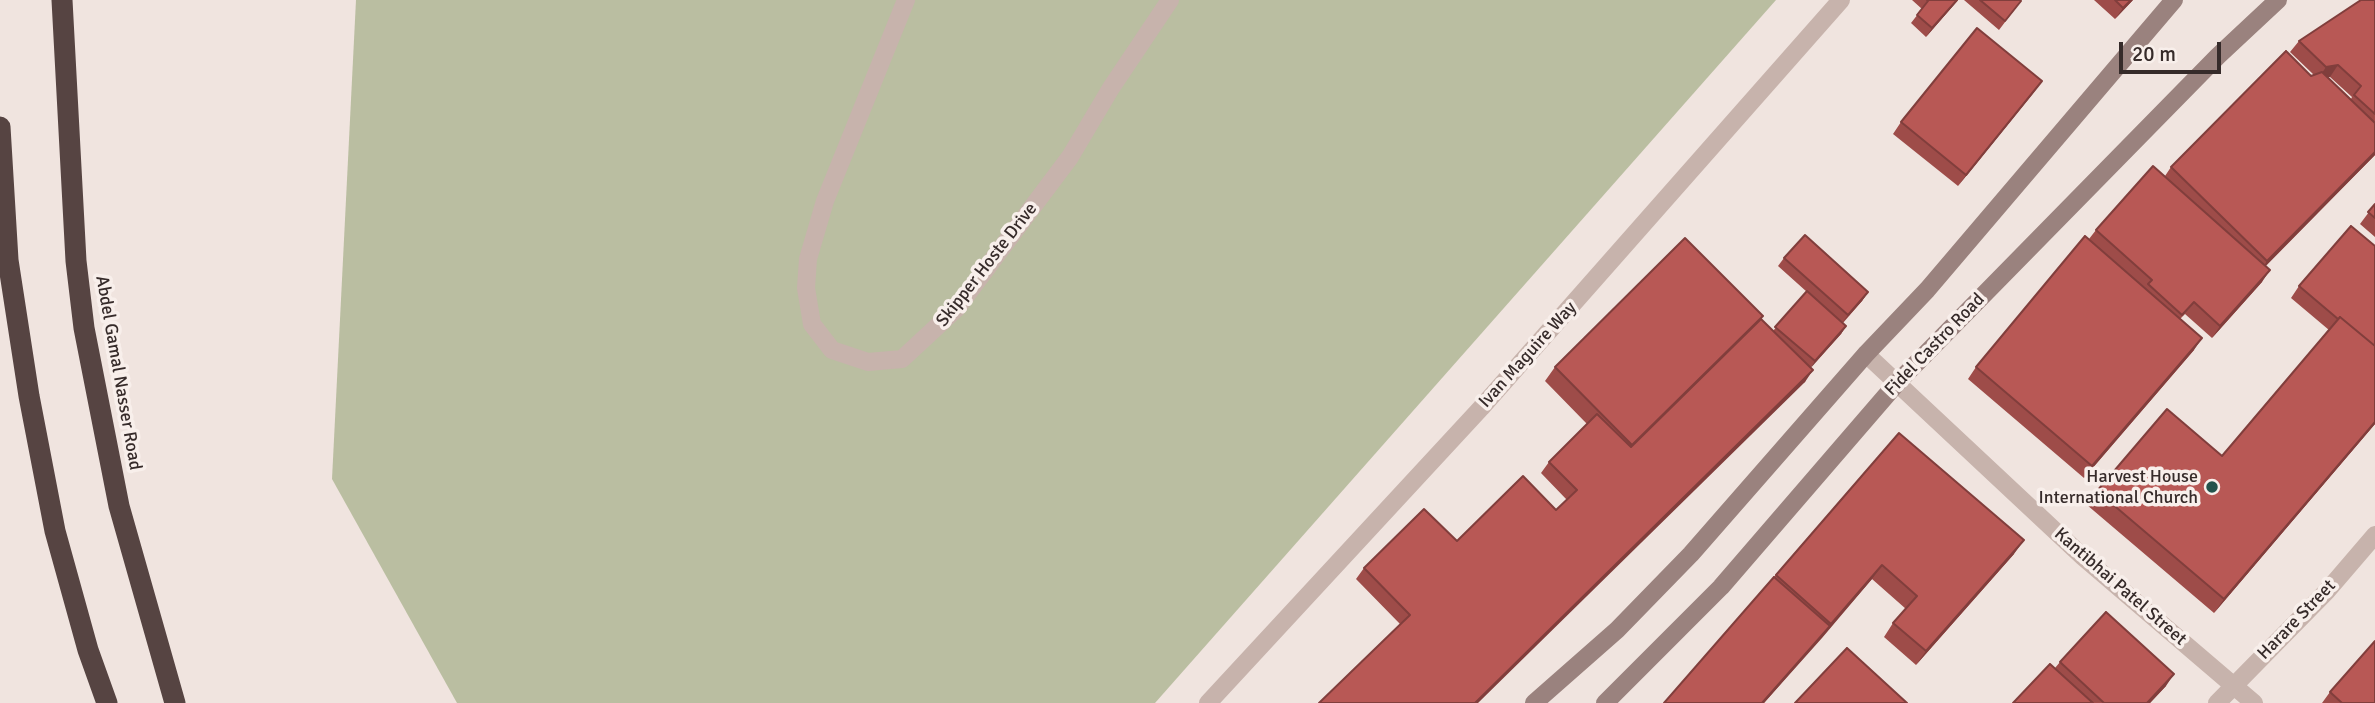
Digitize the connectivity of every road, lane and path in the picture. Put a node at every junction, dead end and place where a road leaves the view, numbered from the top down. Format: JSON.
{"nodes":[{"id":1,"x":62,"y":0,"type":"edge"},
{"id":2,"x":906,"y":0,"type":"edge"},
{"id":3,"x":1170,"y":0,"type":"edge"},
{"id":4,"x":1841,"y":0,"type":"edge"},
{"id":5,"x":2174,"y":0,"type":"edge"},
{"id":6,"x":2278,"y":0,"type":"edge"},
{"id":7,"x":0,"y":127,"type":"edge"},
{"id":8,"x":1866,"y":354,"type":"junction"},
{"id":9,"x":1897,"y":383,"type":"junction"},
{"id":10,"x":2375,"y":535,"type":"edge"},
{"id":11,"x":2234,"y":684,"type":"junction"},
{"id":12,"x":107,"y":703,"type":"edge"},
{"id":13,"x":175,"y":703,"type":"edge"},
{"id":14,"x":1208,"y":703,"type":"edge"},
{"id":15,"x":1534,"y":703,"type":"edge"},
{"id":16,"x":1605,"y":703,"type":"edge"},
{"id":17,"x":2217,"y":703,"type":"edge"},
{"id":18,"x":2254,"y":703,"type":"edge"}],
"edges":[{"from":1,"to":13,"type":"highway","name":"Abdel Gamal Nasser Road"},
{"from":2,"to":3,"type":"street","name":"Skipper Hoste Drive"},
{"from":4,"to":14,"type":"street","name":"Ivan Maguire Way"},
{"from":5,"to":8,"type":"main road"},
{"from":6,"to":9,"type":"main road","name":"Fidel Castro Road"},
{"from":7,"to":12,"type":"highway"},
{"from":8,"to":9,"type":"street","name":"Kantibhai Patel Street"},
{"from":8,"to":15,"type":"main road"},
{"from":9,"to":11,"type":"street","name":"Kantibhai Patel Street"},
{"from":9,"to":16,"type":"main road","name":"Fidel Castro Road"},
{"from":10,"to":11,"type":"street","name":"Harare Street"},
{"from":11,"to":17,"type":"street","name":"Harare Street"},
{"from":11,"to":18,"type":"street","name":"Kantibhai Patel Street"}]}
